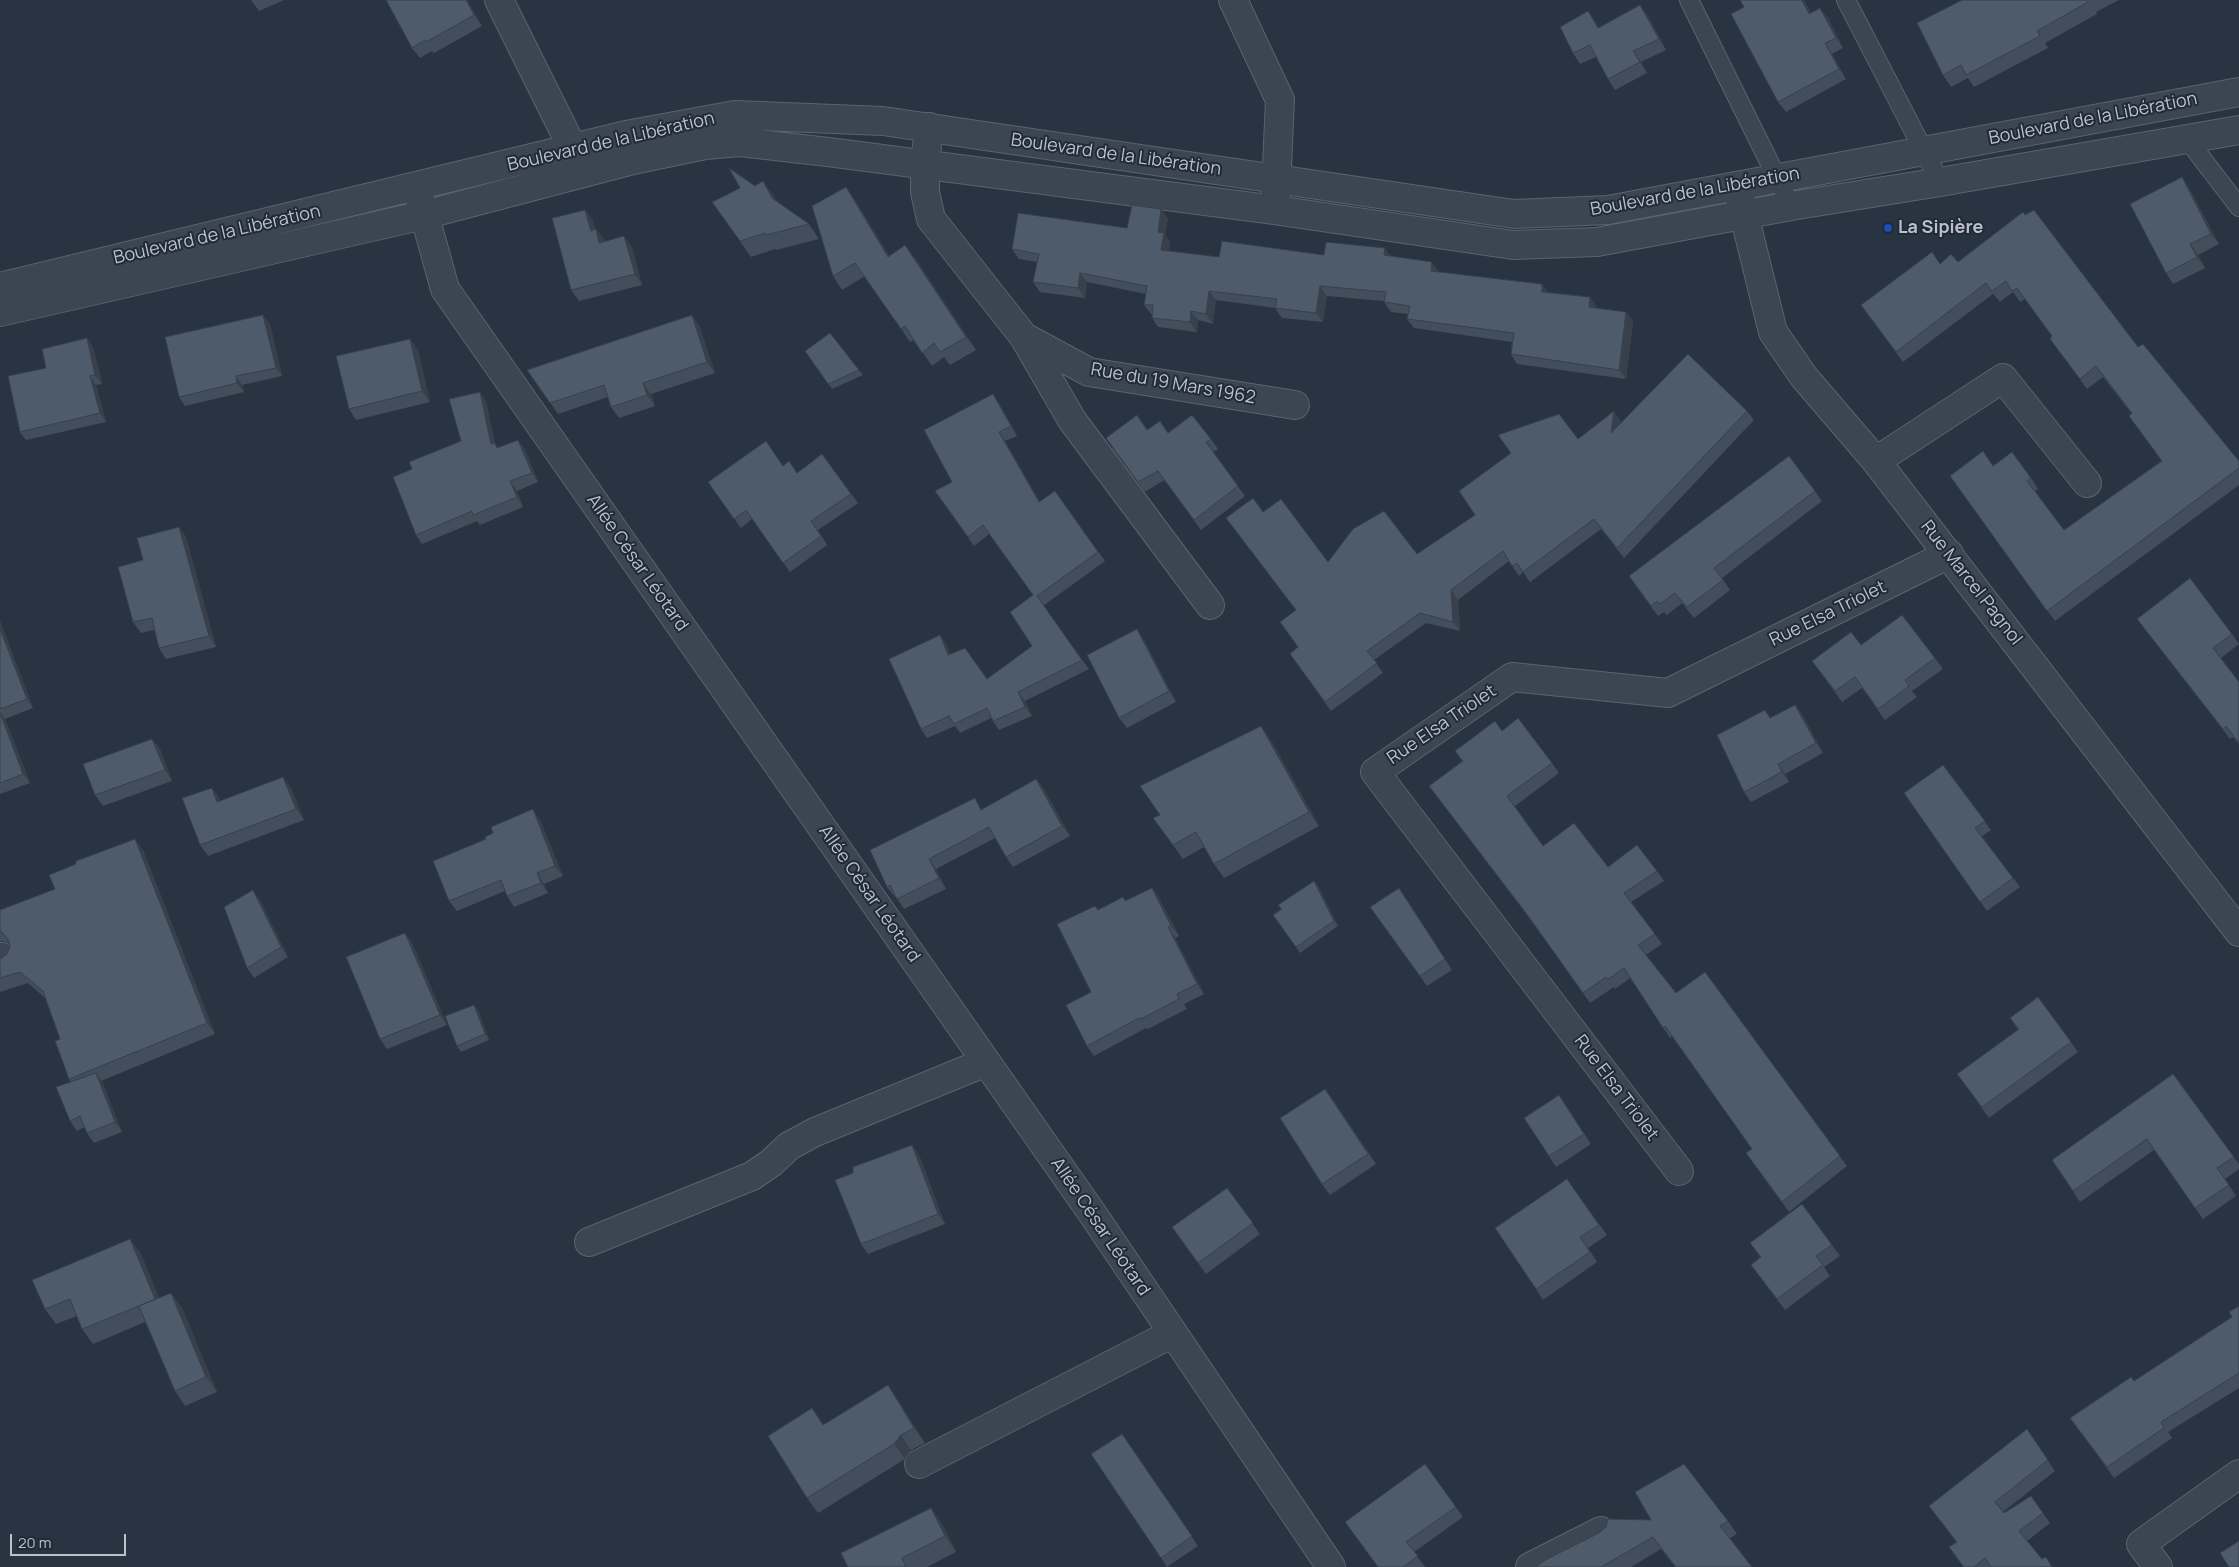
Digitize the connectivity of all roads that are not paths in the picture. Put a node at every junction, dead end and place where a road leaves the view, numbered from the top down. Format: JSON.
{"nodes":[{"id":1,"x":499,"y":0,"type":"edge"},
{"id":2,"x":1233,"y":0,"type":"edge"},
{"id":3,"x":1689,"y":0,"type":"edge"},
{"id":4,"x":1846,"y":0,"type":"edge"},
{"id":5,"x":2239,"y":92,"type":"edge"},
{"id":6,"x":930,"y":127,"type":"junction"},
{"id":7,"x":2239,"y":130,"type":"edge"},
{"id":8,"x":2187,"y":139,"type":"junction"},
{"id":9,"x":1924,"y":150,"type":"junction"},
{"id":10,"x":579,"y":161,"type":"junction"},
{"id":11,"x":925,"y":165,"type":"junction"},
{"id":12,"x":1276,"y":178,"type":"junction"},
{"id":13,"x":1777,"y":178,"type":"junction"},
{"id":14,"x":1940,"y":182,"type":"junction"},
{"id":15,"x":1737,"y":186,"type":"junction"},
{"id":16,"x":417,"y":188,"type":"junction"},
{"id":17,"x":1790,"y":206,"type":"junction"},
{"id":18,"x":2239,"y":207,"type":"edge"},
{"id":19,"x":1275,"y":210,"type":"junction"},
{"id":20,"x":424,"y":214,"type":"junction"},
{"id":21,"x":1744,"y":216,"type":"junction"},
{"id":22,"x":0,"y":287,"type":"edge"},
{"id":23,"x":0,"y":312,"type":"edge"},
{"id":24,"x":1024,"y":337,"type":"junction"},
{"id":25,"x":1295,"y":405,"type":"dead end"},
{"id":26,"x":1876,"y":461,"type":"junction"},
{"id":27,"x":2087,"y":483,"type":"dead end"},
{"id":28,"x":1949,"y":554,"type":"junction"},
{"id":29,"x":1210,"y":605,"type":"dead end"},
{"id":30,"x":2239,"y":932,"type":"edge"},
{"id":31,"x":986,"y":1062,"type":"junction"},
{"id":32,"x":1679,"y":1171,"type":"dead end"},
{"id":33,"x":589,"y":1242,"type":"dead end"},
{"id":34,"x":1173,"y":1333,"type":"junction"},
{"id":35,"x":919,"y":1464,"type":"dead end"},
{"id":36,"x":2239,"y":1474,"type":"edge"},
{"id":37,"x":1601,"y":1530,"type":"edge"},
{"id":38,"x":1331,"y":1567,"type":"edge"},
{"id":39,"x":1530,"y":1567,"type":"edge"},
{"id":40,"x":2158,"y":1567,"type":"edge"}],
"edges":[{"from":1,"to":10,"type":"street"},
{"from":2,"to":12,"type":"street"},
{"from":3,"to":13,"type":"lane"},
{"from":4,"to":9,"type":"lane"},
{"from":5,"to":9,"type":"street","name":"Boulevard de la Libération"},
{"from":6,"to":10,"type":"street","name":"Boulevard de la Libération"},
{"from":6,"to":11,"type":"street","name":"Rue du 19 Mars 1962"},
{"from":6,"to":12,"type":"street","name":"Boulevard de la Libération"},
{"from":7,"to":8,"type":"street","name":"Boulevard de la Libération"},
{"from":8,"to":14,"type":"street","name":"Boulevard de la Libération"},
{"from":8,"to":18,"type":"lane"},
{"from":9,"to":13,"type":"street","name":"Boulevard de la Libération"},
{"from":9,"to":14,"type":"lane"},
{"from":10,"to":11,"type":"street","name":"Boulevard de la Libération"},
{"from":10,"to":16,"type":"street","name":"Boulevard de la Libération"},
{"from":10,"to":20,"type":"street","name":"Boulevard de la Libération"},
{"from":11,"to":19,"type":"street","name":"Boulevard de la Libération"},
{"from":11,"to":24,"type":"street","name":"Rue du 19 Mars 1962"},
{"from":12,"to":15,"type":"street","name":"Boulevard de la Libération"},
{"from":12,"to":19,"type":"street"},
{"from":13,"to":15,"type":"street","name":"Boulevard de la Libération"},
{"from":13,"to":17,"type":"lane"},
{"from":14,"to":17,"type":"street","name":"Boulevard de la Libération"},
{"from":15,"to":21,"type":"street","name":"Rue Marcel Pagnol"},
{"from":16,"to":20,"type":"street","name":"Allée César Léotard"},
{"from":16,"to":22,"type":"street","name":"Boulevard de la Libération"},
{"from":17,"to":21,"type":"street","name":"Boulevard de la Libération"},
{"from":19,"to":21,"type":"street","name":"Boulevard de la Libération"},
{"from":20,"to":23,"type":"street","name":"Boulevard de la Libération"},
{"from":20,"to":31,"type":"street","name":"Allée César Léotard"},
{"from":21,"to":26,"type":"street","name":"Rue Marcel Pagnol"},
{"from":24,"to":25,"type":"street","name":"Rue du 19 Mars 1962"},
{"from":24,"to":29,"type":"street"},
{"from":26,"to":27,"type":"street"},
{"from":26,"to":28,"type":"street","name":"Rue Marcel Pagnol"},
{"from":28,"to":30,"type":"street","name":"Rue Marcel Pagnol"},
{"from":28,"to":32,"type":"street","name":"Rue Elsa Triolet"},
{"from":31,"to":33,"type":"street"},
{"from":31,"to":34,"type":"street","name":"Allée César Léotard"},
{"from":34,"to":35,"type":"street"},
{"from":34,"to":38,"type":"street","name":"Allée César Léotard"},
{"from":36,"to":40,"type":"street"},
{"from":37,"to":39,"type":"street"}]}
